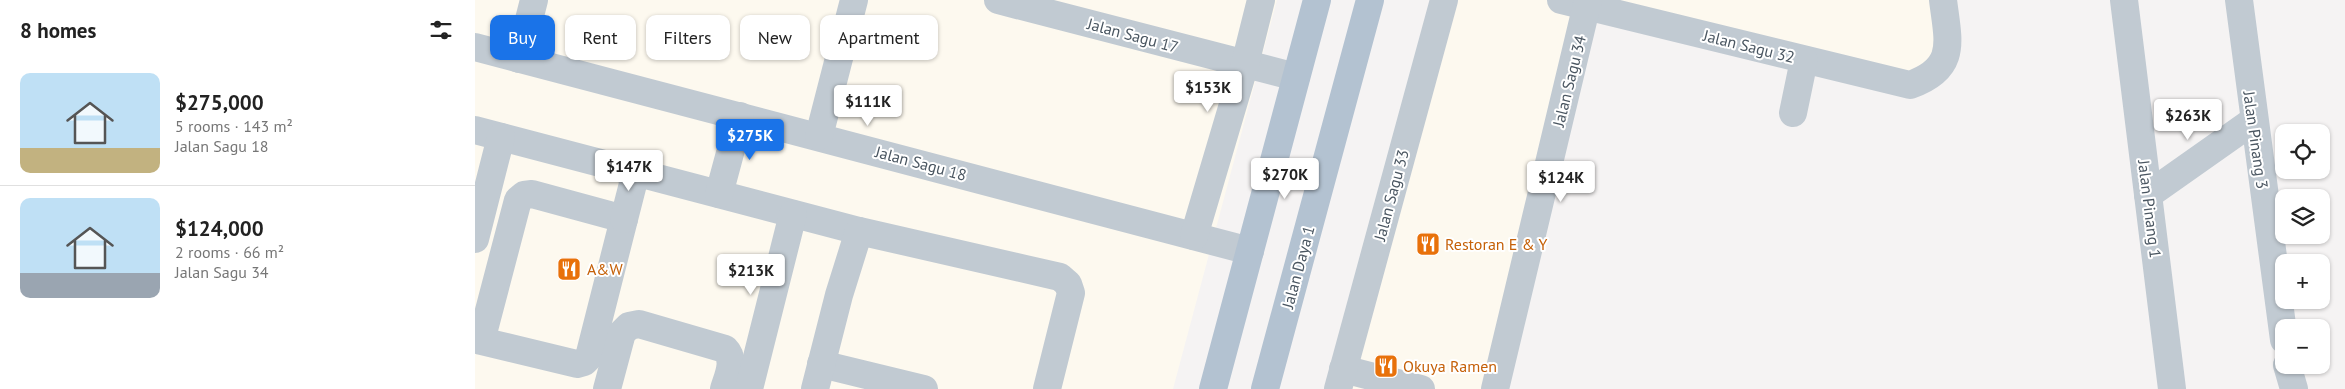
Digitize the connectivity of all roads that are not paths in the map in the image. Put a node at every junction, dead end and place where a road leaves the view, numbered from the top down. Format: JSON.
{"nodes":[{"id":1,"x":534,"y":0,"type":"edge"},
{"id":2,"x":854,"y":0,"type":"edge"},
{"id":3,"x":998,"y":0,"type":"edge"},
{"id":4,"x":1261,"y":0,"type":"edge"},
{"id":5,"x":1317,"y":0,"type":"edge"},
{"id":6,"x":1370,"y":0,"type":"edge"},
{"id":7,"x":1444,"y":0,"type":"edge"},
{"id":8,"x":1943,"y":0,"type":"edge"},
{"id":9,"x":2124,"y":0,"type":"edge"},
{"id":10,"x":2239,"y":0,"type":"edge"},
{"id":11,"x":1579,"y":2,"type":"edge"},
{"id":12,"x":530,"y":15,"type":"edge"},
{"id":13,"x":475,"y":47,"type":"edge"},
{"id":14,"x":490,"y":51,"type":"edge"},
{"id":15,"x":523,"y":60,"type":"edge"},
{"id":16,"x":1804,"y":60,"type":"junction"},
{"id":17,"x":1245,"y":64,"type":"junction"},
{"id":18,"x":1296,"y":77,"type":"junction"},
{"id":19,"x":1793,"y":112,"type":"dead end"},
{"id":20,"x":740,"y":116,"type":"junction"},
{"id":21,"x":2253,"y":121,"type":"junction"},
{"id":22,"x":488,"y":133,"type":"edge"},
{"id":23,"x":819,"y":136,"type":"junction"},
{"id":24,"x":636,"y":172,"type":"junction"},
{"id":25,"x":482,"y":181,"type":"edge"},
{"id":26,"x":719,"y":194,"type":"junction"},
{"id":27,"x":2148,"y":195,"type":"junction"},
{"id":28,"x":793,"y":214,"type":"junction"},
{"id":29,"x":624,"y":219,"type":"junction"},
{"id":30,"x":859,"y":231,"type":"junction"},
{"id":31,"x":1194,"y":236,"type":"junction"},
{"id":32,"x":475,"y":239,"type":"edge"},
{"id":33,"x":1250,"y":252,"type":"junction"},
{"id":34,"x":2281,"y":319,"type":"edge"},
{"id":35,"x":478,"y":350,"type":"edge"},
{"id":36,"x":2290,"y":374,"type":"edge"},
{"id":37,"x":818,"y":376,"type":"edge"},
{"id":38,"x":1340,"y":379,"type":"edge"},
{"id":39,"x":607,"y":389,"type":"edge"},
{"id":40,"x":724,"y":389,"type":"edge"},
{"id":41,"x":749,"y":389,"type":"edge"},
{"id":42,"x":924,"y":389,"type":"edge"},
{"id":43,"x":1047,"y":389,"type":"edge"},
{"id":44,"x":1213,"y":389,"type":"edge"},
{"id":45,"x":1265,"y":389,"type":"edge"},
{"id":46,"x":1421,"y":389,"type":"edge"},
{"id":47,"x":1495,"y":389,"type":"edge"},
{"id":48,"x":2172,"y":389,"type":"edge"},
{"id":49,"x":2294,"y":389,"type":"edge"}],
"edges":[{"from":1,"to":12,"type":"street"},
{"from":2,"to":23,"type":"street"},
{"from":3,"to":17,"type":"street","name":"Jalan Sagu 17"},
{"from":4,"to":17,"type":"street"},
{"from":5,"to":18,"type":"main road"},
{"from":6,"to":45,"type":"main road","name":"Jalan Daya 1"},
{"from":7,"to":38,"type":"street","name":"Jalan Sagu 33"},
{"from":8,"to":16,"type":"street","name":"Jalan Sagu 32"},
{"from":9,"to":27,"type":"street","name":"Jalan Pinang 1"},
{"from":10,"to":21,"type":"street","name":"Jalan Pinang 3"},
{"from":11,"to":16,"type":"street","name":"Jalan Sagu 32"},
{"from":11,"to":47,"type":"street","name":"Jalan Sagu 34"},
{"from":13,"to":14,"type":"street","name":"Jalan Sagu 18"},
{"from":15,"to":20,"type":"street","name":"Jalan Sagu 18"},
{"from":16,"to":19,"type":"street"},
{"from":17,"to":18,"type":"street","name":"Jalan Sagu 17"},
{"from":17,"to":31,"type":"street"},
{"from":18,"to":33,"type":"main road"},
{"from":20,"to":23,"type":"street","name":"Jalan Sagu 18"},
{"from":20,"to":26,"type":"street"},
{"from":21,"to":27,"type":"street"},
{"from":21,"to":34,"type":"street","name":"Jalan Pinang 3"},
{"from":22,"to":24,"type":"street"},
{"from":22,"to":25,"type":"street"},
{"from":23,"to":31,"type":"street","name":"Jalan Sagu 18"},
{"from":24,"to":26,"type":"street"},
{"from":24,"to":29,"type":"street"},
{"from":25,"to":32,"type":"street"},
{"from":26,"to":28,"type":"street"},
{"from":27,"to":48,"type":"street","name":"Jalan Pinang 1"},
{"from":28,"to":30,"type":"street"},
{"from":28,"to":41,"type":"street"},
{"from":29,"to":35,"type":"street"},
{"from":29,"to":35,"type":"street"},
{"from":30,"to":37,"type":"street"},
{"from":30,"to":43,"type":"street"},
{"from":31,"to":33,"type":"street","name":"Jalan Sagu 18"},
{"from":33,"to":44,"type":"main road"},
{"from":36,"to":49,"type":"street"},
{"from":37,"to":42,"type":"street"},
{"from":38,"to":46,"type":"street"},
{"from":39,"to":40,"type":"street"}]}
